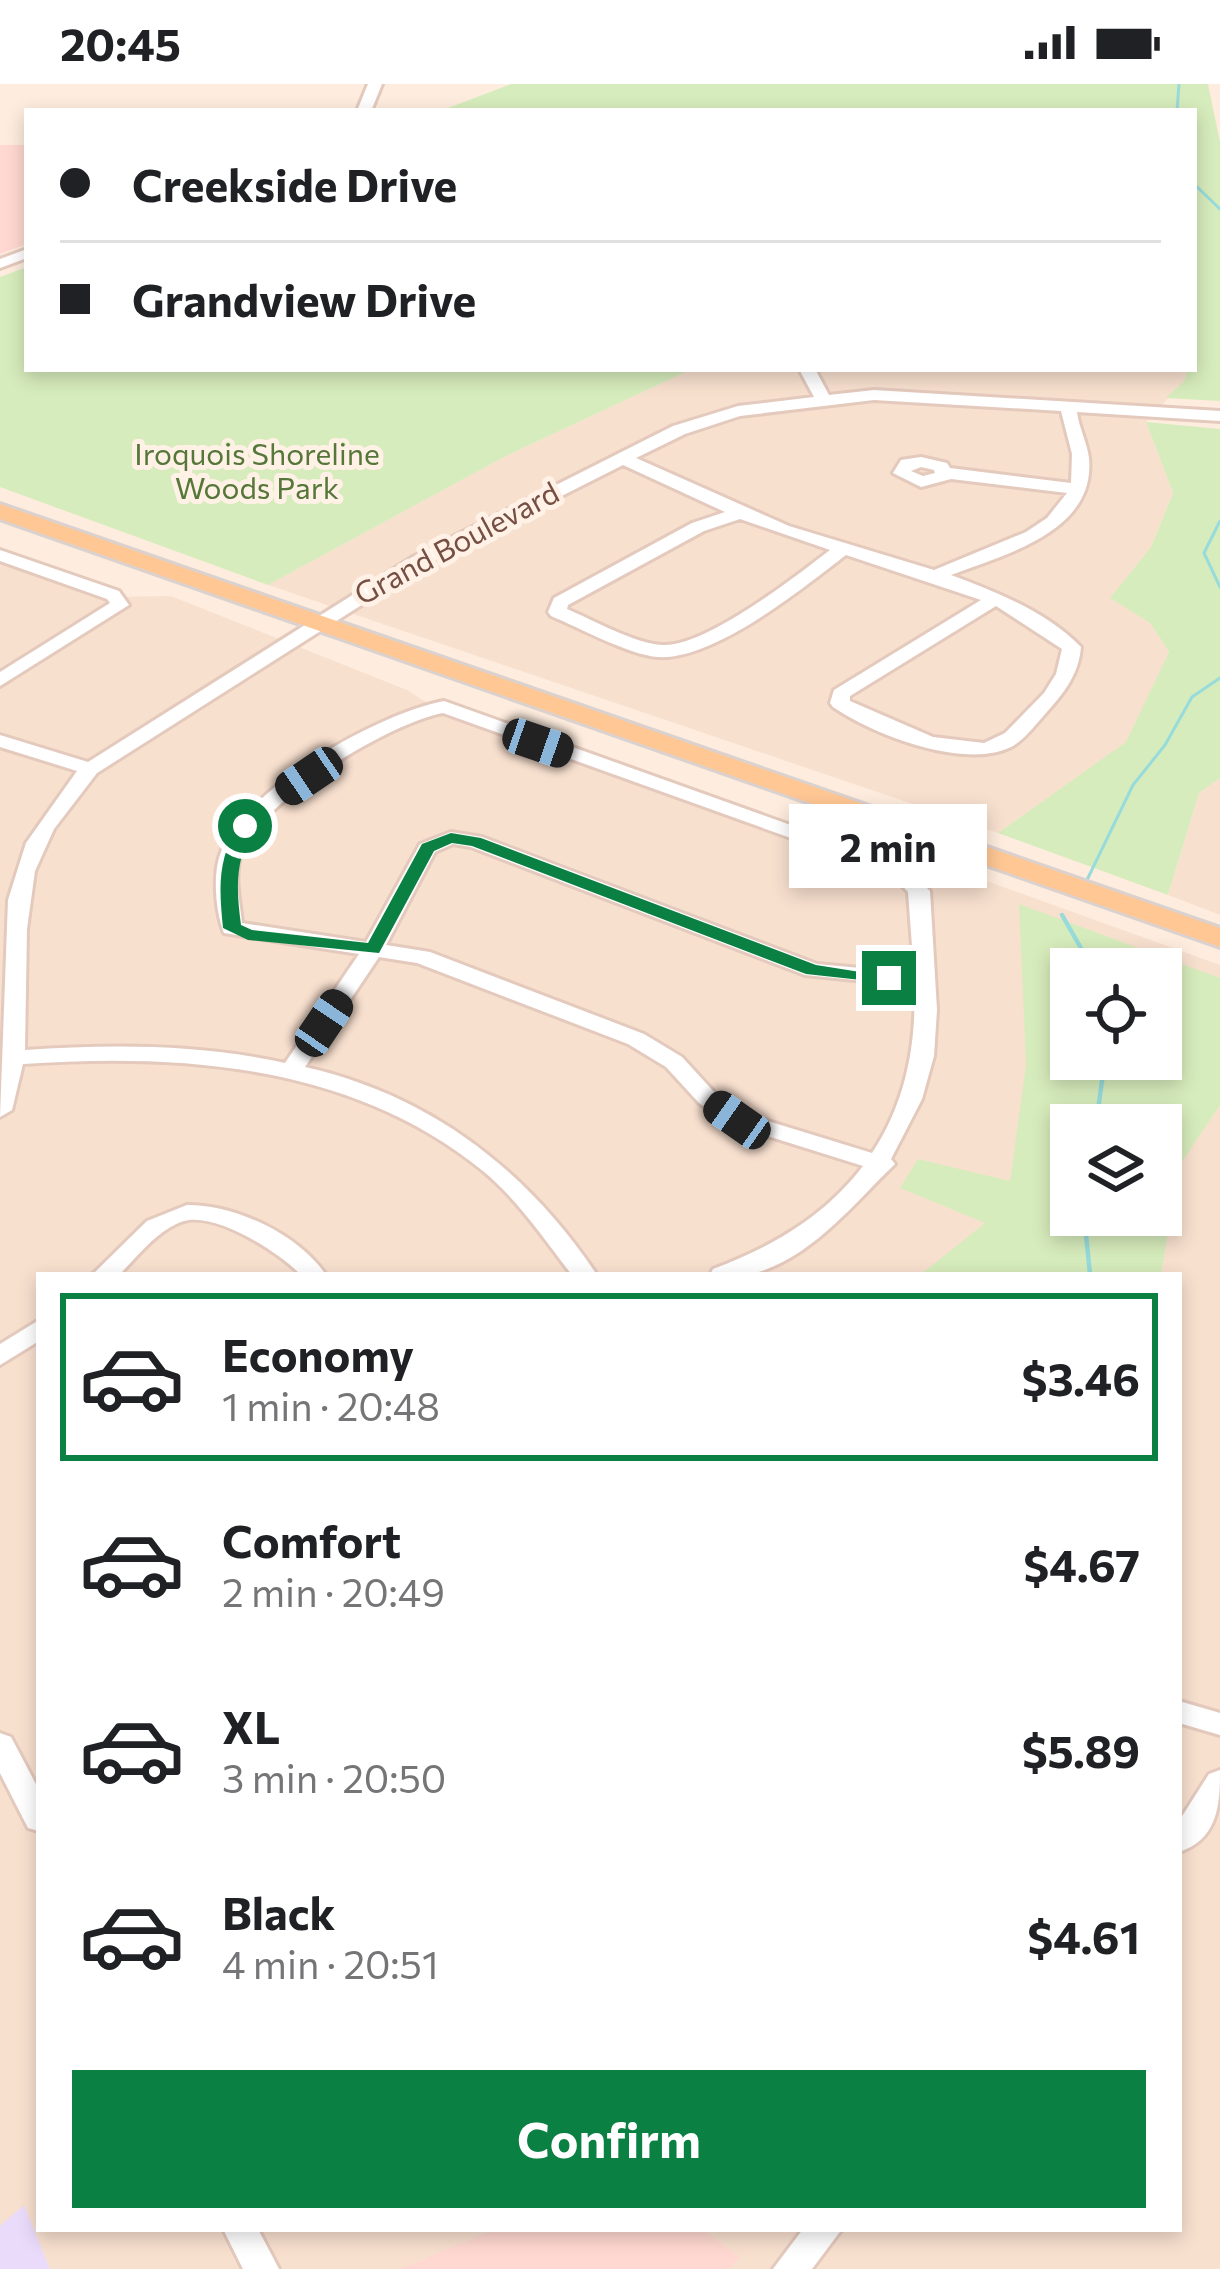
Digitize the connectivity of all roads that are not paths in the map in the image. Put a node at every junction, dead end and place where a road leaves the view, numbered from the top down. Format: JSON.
{"nodes":[{"id":1,"x":809,"y":372,"type":"edge"},
{"id":2,"x":822,"y":398,"type":"junction"},
{"id":3,"x":1069,"y":407,"type":"junction"},
{"id":4,"x":1220,"y":416,"type":"edge"},
{"id":5,"x":623,"y":459,"type":"junction"},
{"id":6,"x":946,"y":473,"type":"dead end"},
{"id":7,"x":1080,"y":488,"type":"junction"},
{"id":8,"x":0,"y":511,"type":"edge"},
{"id":9,"x":739,"y":513,"type":"junction"},
{"id":10,"x":841,"y":550,"type":"junction"},
{"id":11,"x":0,"y":555,"type":"edge"},
{"id":12,"x":939,"y":574,"type":"junction"},
{"id":13,"x":992,"y":601,"type":"junction"},
{"id":14,"x":312,"y":624,"type":"junction"},
{"id":15,"x":0,"y":680,"type":"edge"},
{"id":16,"x":0,"y":740,"type":"edge"},
{"id":17,"x":90,"y":770,"type":"junction"},
{"id":18,"x":1220,"y":938,"type":"edge"},
{"id":19,"x":373,"y":949,"type":"junction"},
{"id":20,"x":1220,"y":957,"type":"edge"},
{"id":21,"x":922,"y":980,"type":"junction"},
{"id":22,"x":9,"y":1057,"type":"edge"},
{"id":23,"x":292,"y":1070,"type":"junction"},
{"id":24,"x":0,"y":1110,"type":"edge"},
{"id":25,"x":883,"y":1164,"type":"junction"},
{"id":26,"x":107,"y":1272,"type":"edge"},
{"id":27,"x":311,"y":1272,"type":"edge"},
{"id":28,"x":583,"y":1272,"type":"edge"},
{"id":29,"x":733,"y":1272,"type":"edge"},
{"id":30,"x":36,"y":1331,"type":"edge"},
{"id":31,"x":8,"y":1351,"type":"edge"},
{"id":32,"x":36,"y":1362,"type":"edge"},
{"id":33,"x":1182,"y":1713,"type":"edge"},
{"id":34,"x":1220,"y":1724,"type":"edge"},
{"id":35,"x":5,"y":1761,"type":"edge"},
{"id":36,"x":1220,"y":1781,"type":"edge"},
{"id":37,"x":36,"y":1814,"type":"edge"},
{"id":38,"x":1182,"y":1837,"type":"edge"},
{"id":39,"x":242,"y":2232,"type":"edge"},
{"id":40,"x":822,"y":2232,"type":"edge"},
{"id":41,"x":262,"y":2269,"type":"edge"},
{"id":42,"x":790,"y":2269,"type":"edge"}],
"edges":[{"from":1,"to":2,"type":"street"},
{"from":2,"to":3,"type":"street","name":"Grand Boulevard"},
{"from":2,"to":5,"type":"street","name":"Grand Boulevard"},
{"from":3,"to":4,"type":"street","name":"Grand Boulevard"},
{"from":3,"to":7,"type":"street"},
{"from":5,"to":9,"type":"street"},
{"from":5,"to":14,"type":"street","name":"Grand Boulevard"},
{"from":6,"to":7,"type":"street"},
{"from":7,"to":12,"type":"street"},
{"from":8,"to":14,"type":"main road"},
{"from":9,"to":10,"type":"street"},
{"from":9,"to":10,"type":"street"},
{"from":10,"to":12,"type":"street"},
{"from":11,"to":15,"type":"street"},
{"from":12,"to":13,"type":"street"},
{"from":13,"to":13,"type":"street"},
{"from":14,"to":17,"type":"street","name":"Grand Boulevard"},
{"from":14,"to":18,"type":"main road"},
{"from":14,"to":20,"type":"main road"},
{"from":16,"to":17,"type":"street"},
{"from":17,"to":22,"type":"street","name":"Grand Boulevard"},
{"from":19,"to":21,"type":"street"},
{"from":19,"to":21,"type":"street"},
{"from":19,"to":23,"type":"street"},
{"from":19,"to":25,"type":"street"},
{"from":21,"to":25,"type":"street"},
{"from":22,"to":23,"type":"street"},
{"from":22,"to":24,"type":"street","name":"Grand Boulevard"},
{"from":23,"to":28,"type":"street"},
{"from":25,"to":29,"type":"street"},
{"from":26,"to":27,"type":"street"},
{"from":30,"to":31,"type":"street"},
{"from":31,"to":32,"type":"street"},
{"from":33,"to":34,"type":"street"},
{"from":35,"to":37,"type":"street"},
{"from":36,"to":38,"type":"street"},
{"from":39,"to":41,"type":"street"},
{"from":40,"to":42,"type":"street"}]}
